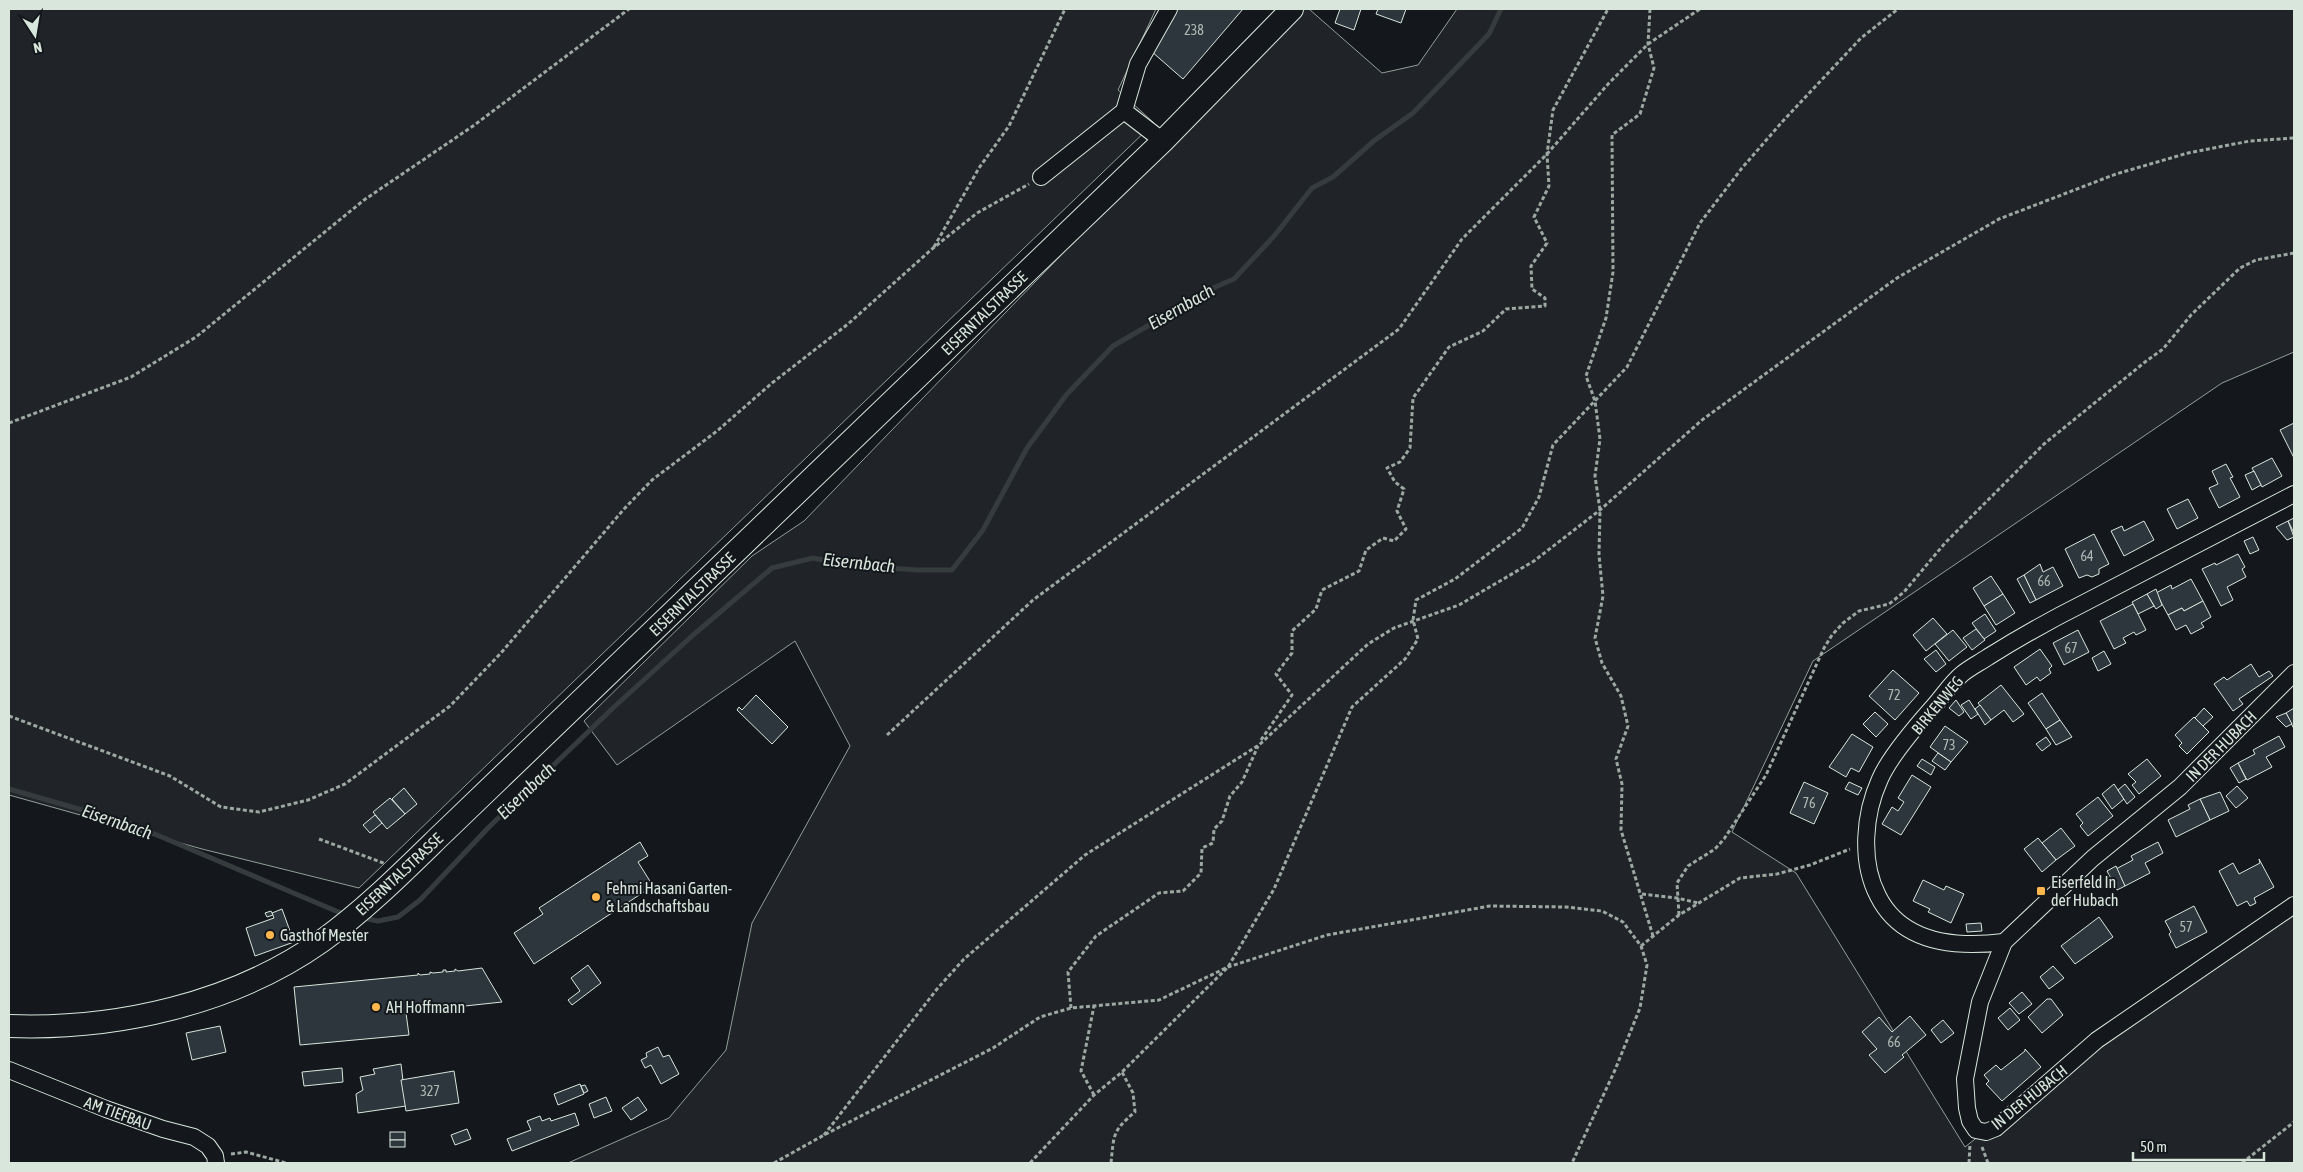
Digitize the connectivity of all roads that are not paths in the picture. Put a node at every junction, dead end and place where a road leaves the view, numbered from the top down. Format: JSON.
{"nodes":[{"id":1,"x":1169,"y":9,"type":"edge"},
{"id":2,"x":1292,"y":9,"type":"edge"},
{"id":3,"x":1124,"y":111,"type":"junction"},
{"id":4,"x":1163,"y":141,"type":"junction"},
{"id":5,"x":1041,"y":177,"type":"road end"},
{"id":6,"x":2294,"y":494,"type":"edge"},
{"id":7,"x":2294,"y":673,"type":"edge"},
{"id":8,"x":2294,"y":905,"type":"edge"},
{"id":9,"x":2004,"y":942,"type":"junction"},
{"id":10,"x":9,"y":1026,"type":"edge"},
{"id":11,"x":9,"y":1070,"type":"edge"},
{"id":12,"x":216,"y":1159,"type":"edge"}],
"edges":[{"from":1,"to":3,"type":"street"},
{"from":2,"to":4,"type":"main road","name":"EISERNTALSTRASSE"},
{"from":3,"to":4,"type":"street"},
{"from":3,"to":5,"type":"street"},
{"from":4,"to":10,"type":"main road","name":"EISERNTALSTRASSE"},
{"from":6,"to":9,"type":"street","name":"BIRKENWEG"},
{"from":7,"to":9,"type":"street","name":"IN DER HUBACH"},
{"from":8,"to":9,"type":"street","name":"IN DER HUBACH"},
{"from":11,"to":12,"type":"street","name":"AM TIEFBAU"}]}
